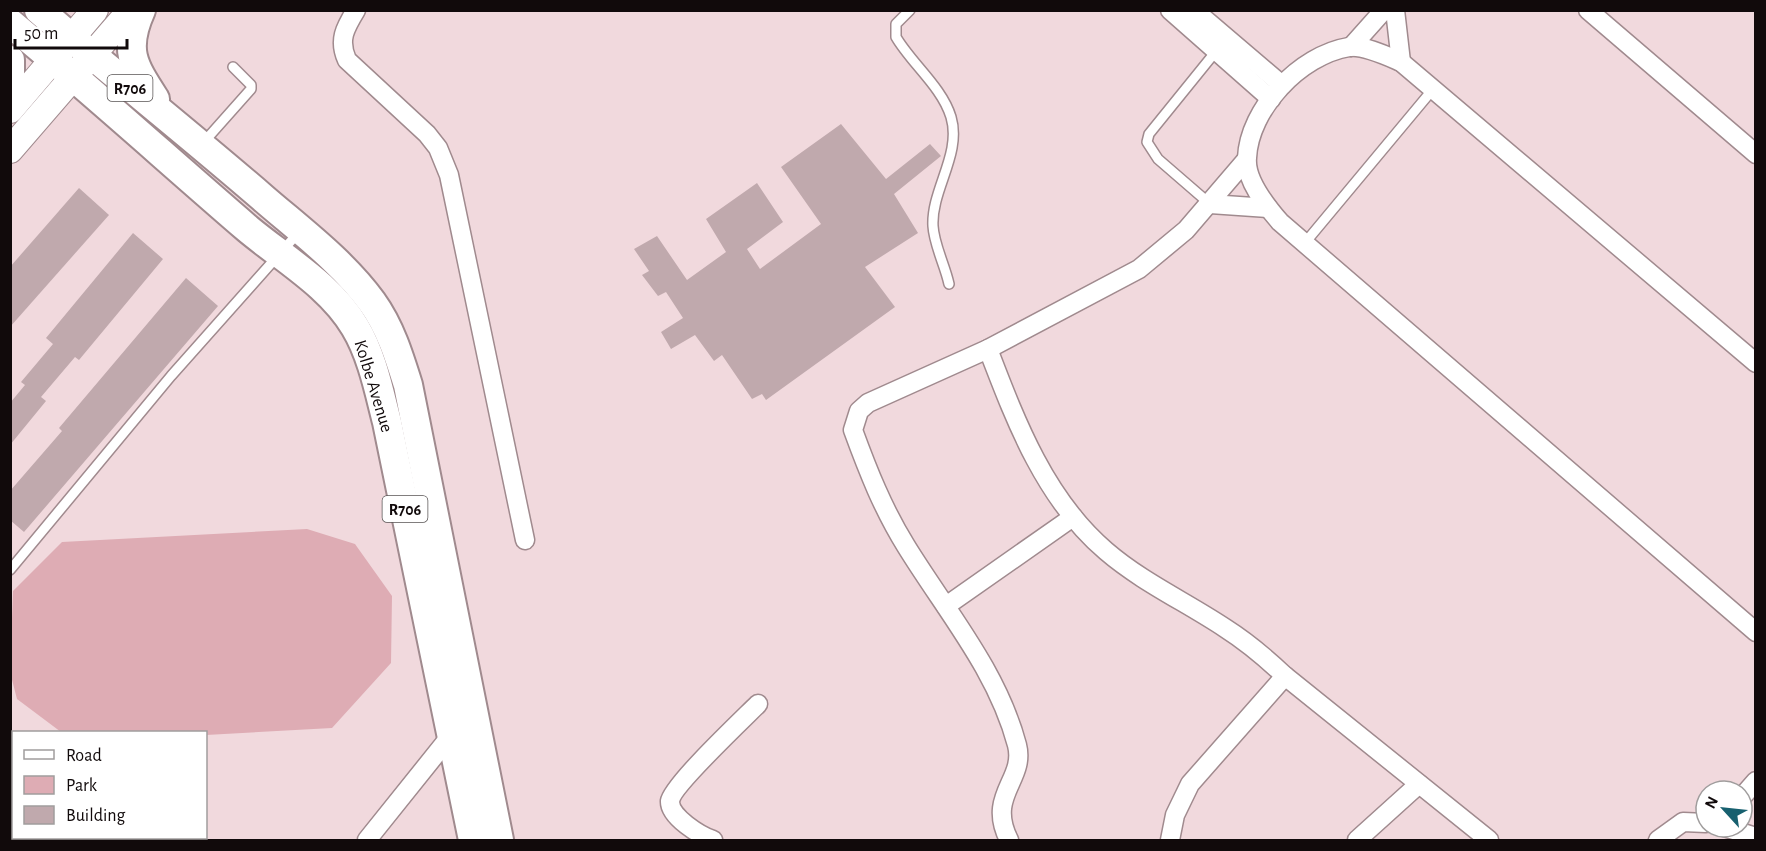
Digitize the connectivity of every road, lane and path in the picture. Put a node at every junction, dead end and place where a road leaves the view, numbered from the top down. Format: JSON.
{"nodes":[{"id":1,"x":39,"y":10,"type":"edge"},
{"id":2,"x":95,"y":10,"type":"edge"},
{"id":3,"x":131,"y":10,"type":"edge"},
{"id":4,"x":141,"y":10,"type":"edge"},
{"id":5,"x":356,"y":10,"type":"edge"},
{"id":6,"x":910,"y":10,"type":"edge"},
{"id":7,"x":1170,"y":10,"type":"edge"},
{"id":8,"x":1194,"y":10,"type":"edge"},
{"id":9,"x":1384,"y":10,"type":"edge"},
{"id":10,"x":1395,"y":10,"type":"edge"},
{"id":11,"x":1588,"y":10,"type":"edge"},
{"id":12,"x":10,"y":23,"type":"edge"},
{"id":13,"x":1221,"y":45,"type":"junction"},
{"id":14,"x":1351,"y":46,"type":"junction"},
{"id":15,"x":72,"y":57,"type":"junction"},
{"id":16,"x":10,"y":60,"type":"edge"},
{"id":17,"x":1401,"y":62,"type":"junction"},
{"id":18,"x":233,"y":67,"type":"dead end"},
{"id":19,"x":1434,"y":88,"type":"junction"},
{"id":20,"x":1276,"y":92,"type":"junction"},
{"id":21,"x":10,"y":99,"type":"edge"},
{"id":22,"x":10,"y":110,"type":"edge"},
{"id":23,"x":170,"y":120,"type":"junction"},
{"id":24,"x":202,"y":145,"type":"junction"},
{"id":25,"x":10,"y":150,"type":"edge"},
{"id":26,"x":1755,"y":154,"type":"edge"},
{"id":27,"x":1246,"y":160,"type":"junction"},
{"id":28,"x":1210,"y":204,"type":"junction"},
{"id":29,"x":1268,"y":208,"type":"junction"},
{"id":30,"x":300,"y":230,"type":"junction"},
{"id":31,"x":1304,"y":244,"type":"junction"},
{"id":32,"x":280,"y":256,"type":"junction"},
{"id":33,"x":949,"y":284,"type":"dead end"},
{"id":34,"x":988,"y":349,"type":"junction"},
{"id":35,"x":1755,"y":363,"type":"edge"},
{"id":36,"x":1072,"y":517,"type":"junction"},
{"id":37,"x":525,"y":540,"type":"dead end"},
{"id":38,"x":10,"y":570,"type":"edge"},
{"id":39,"x":946,"y":606,"type":"junction"},
{"id":40,"x":1755,"y":632,"type":"edge"},
{"id":41,"x":1285,"y":676,"type":"junction"},
{"id":42,"x":758,"y":704,"type":"dead end"},
{"id":43,"x":452,"y":734,"type":"junction"},
{"id":44,"x":1419,"y":784,"type":"junction"},
{"id":45,"x":1694,"y":822,"type":"edge"},
{"id":46,"x":367,"y":840,"type":"edge"},
{"id":47,"x":473,"y":840,"type":"edge"},
{"id":48,"x":499,"y":840,"type":"edge"},
{"id":49,"x":713,"y":840,"type":"edge"},
{"id":50,"x":1010,"y":840,"type":"edge"},
{"id":51,"x":1170,"y":840,"type":"edge"},
{"id":52,"x":1357,"y":840,"type":"edge"},
{"id":53,"x":1489,"y":840,"type":"edge"},
{"id":54,"x":1658,"y":840,"type":"edge"}],
"edges":[{"from":1,"to":15,"type":"main road","number":"R706"},
{"from":2,"to":15,"type":"street"},
{"from":3,"to":15,"type":"street"},
{"from":4,"to":23,"type":"main road"},
{"from":5,"to":37,"type":"street"},
{"from":6,"to":33,"type":"lane"},
{"from":7,"to":13,"type":"street"},
{"from":8,"to":13,"type":"street"},
{"from":9,"to":14,"type":"street"},
{"from":10,"to":17,"type":"street"},
{"from":11,"to":26,"type":"street"},
{"from":12,"to":15,"type":"main road","number":"R706"},
{"from":13,"to":20,"type":"street"},
{"from":13,"to":28,"type":"lane"},
{"from":14,"to":17,"type":"street"},
{"from":14,"to":20,"type":"street"},
{"from":15,"to":22,"type":"street"},
{"from":15,"to":23,"type":"main road","name":"Kolbe Avenue","number":"R706"},
{"from":15,"to":25,"type":"street"},
{"from":15,"to":32,"type":"main road","name":"Kolbe Avenue","number":"R706"},
{"from":16,"to":21,"type":"main road"},
{"from":17,"to":19,"type":"street"},
{"from":18,"to":24,"type":"lane"},
{"from":19,"to":31,"type":"lane"},
{"from":19,"to":35,"type":"street"},
{"from":20,"to":27,"type":"street"},
{"from":23,"to":24,"type":"main road","name":"Kolbe Avenue","number":"R706"},
{"from":24,"to":30,"type":"main road","name":"Kolbe Avenue","number":"R706"},
{"from":27,"to":28,"type":"street"},
{"from":27,"to":29,"type":"street"},
{"from":28,"to":29,"type":"street"},
{"from":28,"to":34,"type":"street"},
{"from":29,"to":31,"type":"street"},
{"from":30,"to":32,"type":"lane"},
{"from":30,"to":48,"type":"main road","name":"Kolbe Avenue","number":"R706"},
{"from":31,"to":40,"type":"street"},
{"from":32,"to":38,"type":"lane"},
{"from":32,"to":43,"type":"main road","name":"Kolbe Avenue","number":"R706"},
{"from":34,"to":36,"type":"street"},
{"from":34,"to":39,"type":"street"},
{"from":36,"to":39,"type":"street"},
{"from":36,"to":41,"type":"street"},
{"from":39,"to":50,"type":"street"},
{"from":41,"to":44,"type":"street"},
{"from":41,"to":51,"type":"street"},
{"from":42,"to":49,"type":"street"},
{"from":43,"to":46,"type":"street"},
{"from":43,"to":47,"type":"main road","name":"Kolbe Avenue","number":"R706"},
{"from":44,"to":52,"type":"street"},
{"from":44,"to":53,"type":"street"},
{"from":45,"to":54,"type":"street"}]}
